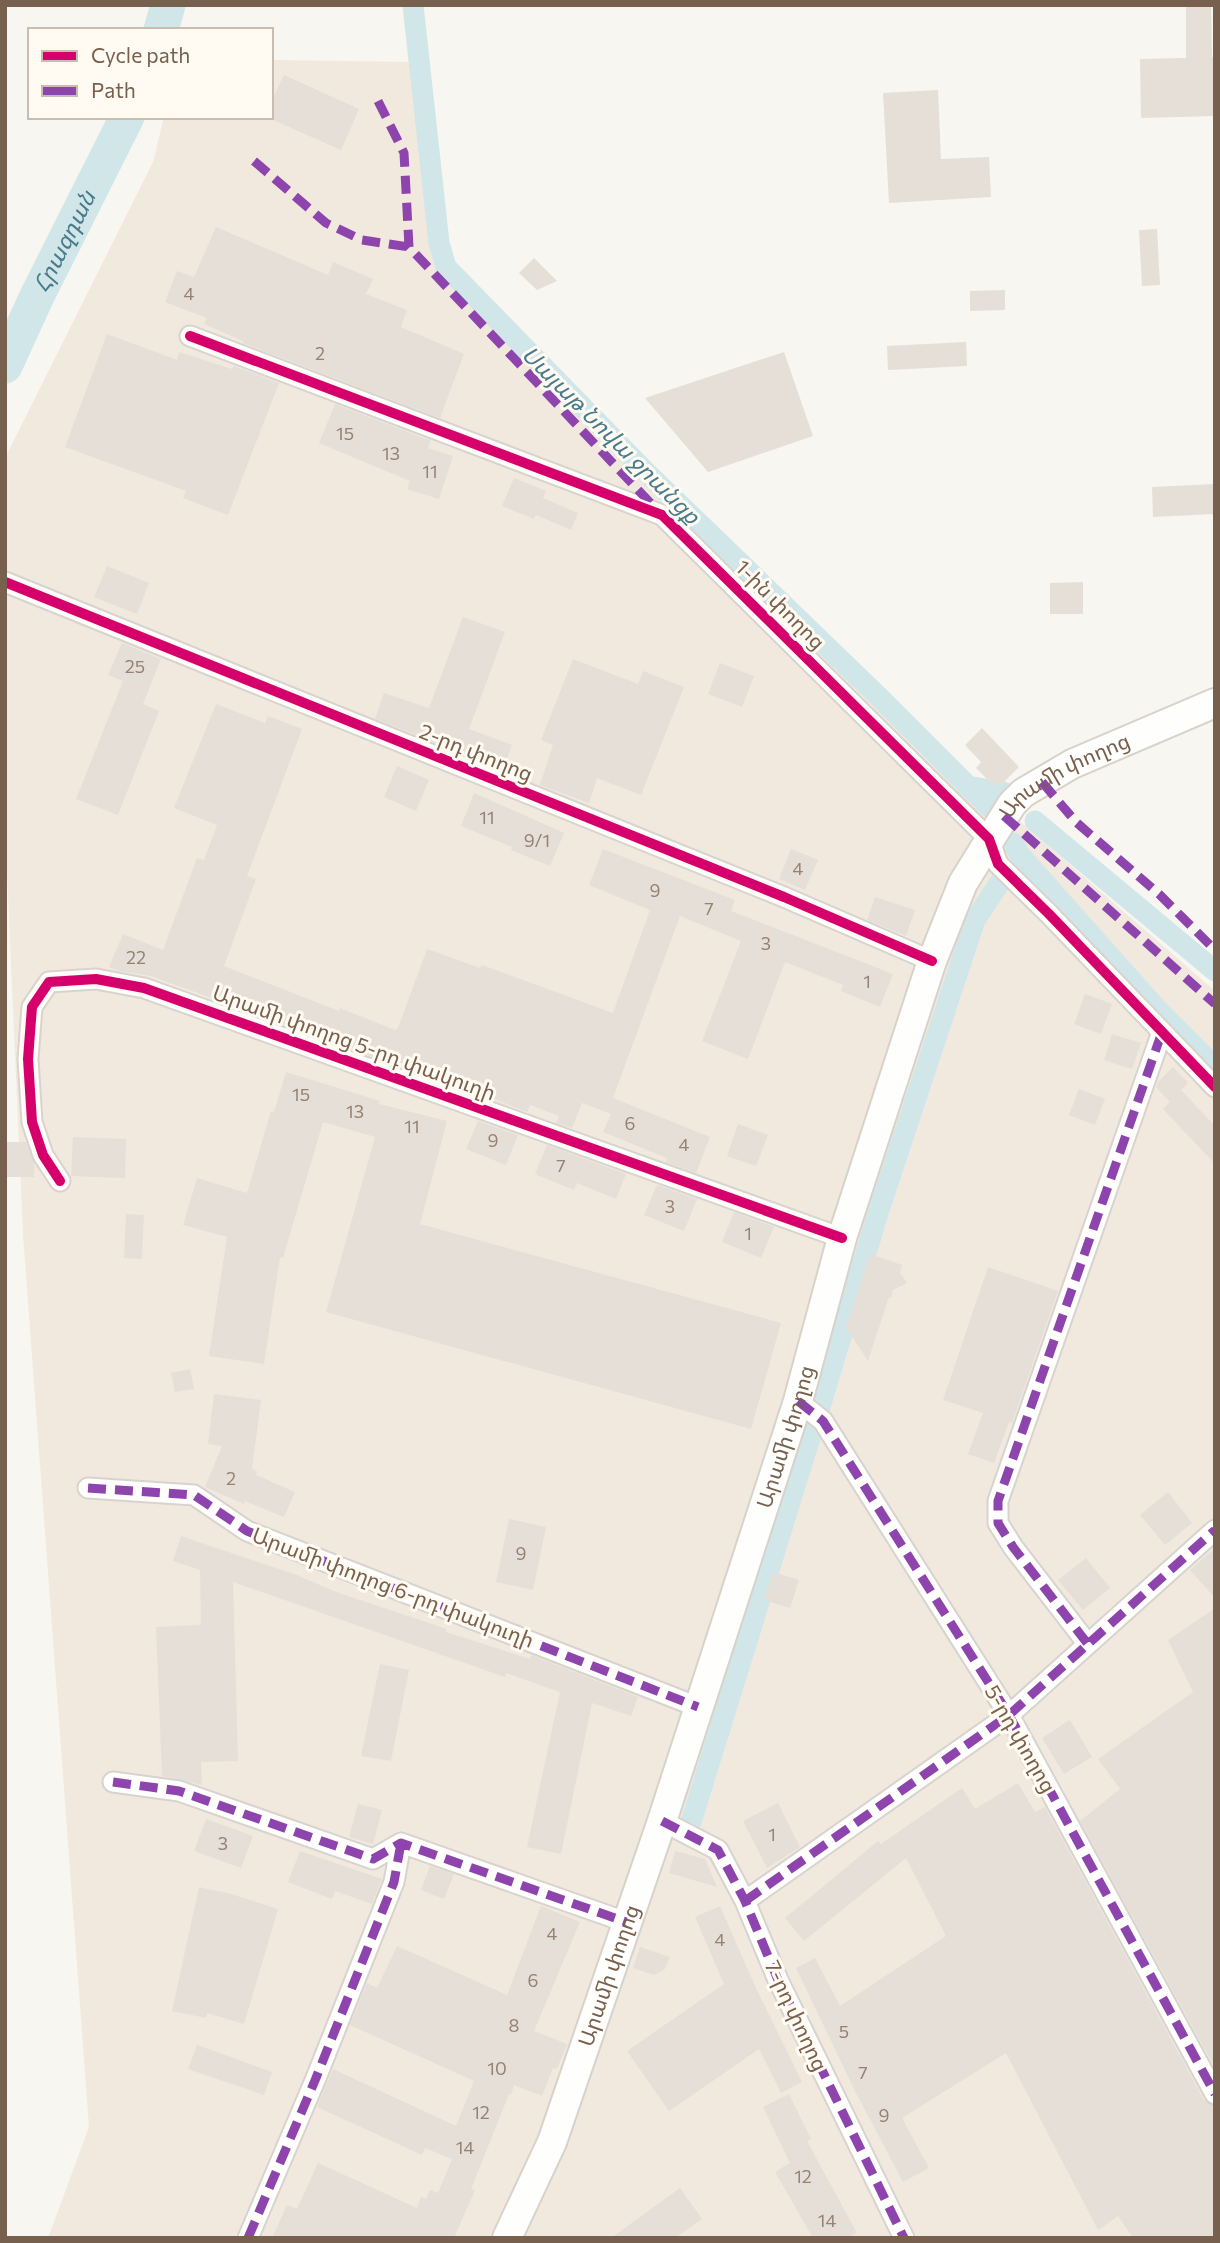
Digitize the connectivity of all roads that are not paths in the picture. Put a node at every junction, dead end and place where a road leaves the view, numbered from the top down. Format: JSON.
{"nodes":[{"id":1,"x":190,"y":336,"type":"dead end"},
{"id":2,"x":5,"y":582,"type":"edge"},
{"id":3,"x":1215,"y":703,"type":"edge"},
{"id":4,"x":989,"y":839,"type":"junction"},
{"id":5,"x":932,"y":961,"type":"junction"},
{"id":6,"x":1162,"y":1032,"type":"junction"},
{"id":7,"x":1215,"y":1087,"type":"edge"},
{"id":8,"x":61,"y":1181,"type":"dead end"},
{"id":9,"x":842,"y":1238,"type":"junction"},
{"id":10,"x":798,"y":1401,"type":"junction"},
{"id":11,"x":88,"y":1488,"type":"dead end"},
{"id":12,"x":1215,"y":1530,"type":"edge"},
{"id":13,"x":1087,"y":1643,"type":"junction"},
{"id":14,"x":698,"y":1707,"type":"junction"},
{"id":15,"x":1009,"y":1715,"type":"junction"},
{"id":16,"x":113,"y":1782,"type":"dead end"},
{"id":17,"x":662,"y":1821,"type":"junction"},
{"id":18,"x":401,"y":1843,"type":"junction"},
{"id":19,"x":745,"y":1901,"type":"junction"},
{"id":20,"x":626,"y":1922,"type":"junction"},
{"id":21,"x":1215,"y":2094,"type":"edge"},
{"id":22,"x":248,"y":2238,"type":"edge"},
{"id":23,"x":507,"y":2238,"type":"edge"},
{"id":24,"x":904,"y":2238,"type":"edge"}],
"edges":[{"from":1,"to":4,"type":"street","name":"1-ին փողոց"},
{"from":2,"to":5,"type":"street","name":"2-րդ փողոց"},
{"from":3,"to":4,"type":"main road","name":"Արամի փողոց"},
{"from":4,"to":5,"type":"main road","name":"Արամի փողոց"},
{"from":4,"to":6,"type":"street","name":"1-ին փողոց"},
{"from":5,"to":9,"type":"main road","name":"Արամի փողոց"},
{"from":6,"to":7,"type":"street","name":"1-ին փողոց"},
{"from":6,"to":13,"type":"street"},
{"from":8,"to":9,"type":"street","name":"Արամի փողոց 5-րդ փակուղի"},
{"from":9,"to":10,"type":"main road","name":"Արամի փողոց"},
{"from":10,"to":14,"type":"main road","name":"Արամի փողոց"},
{"from":10,"to":15,"type":"street","name":"5-րդ փողոց"},
{"from":11,"to":14,"type":"street","name":"Արամի փողոց 6-րդ փակուղի"},
{"from":12,"to":13,"type":"street"},
{"from":13,"to":15,"type":"street"},
{"from":14,"to":17,"type":"main road","name":"Արամի փողոց"},
{"from":15,"to":19,"type":"street"},
{"from":15,"to":21,"type":"street","name":"5-րդ փողոց"},
{"from":16,"to":18,"type":"street"},
{"from":17,"to":19,"type":"street","name":"7-րդ փողոց"},
{"from":17,"to":20,"type":"main road","name":"Արամի փողոց"},
{"from":18,"to":20,"type":"street"},
{"from":18,"to":22,"type":"street"},
{"from":19,"to":24,"type":"street","name":"7-րդ փողոց"},
{"from":20,"to":23,"type":"main road","name":"Արամի փողոց"}]}
